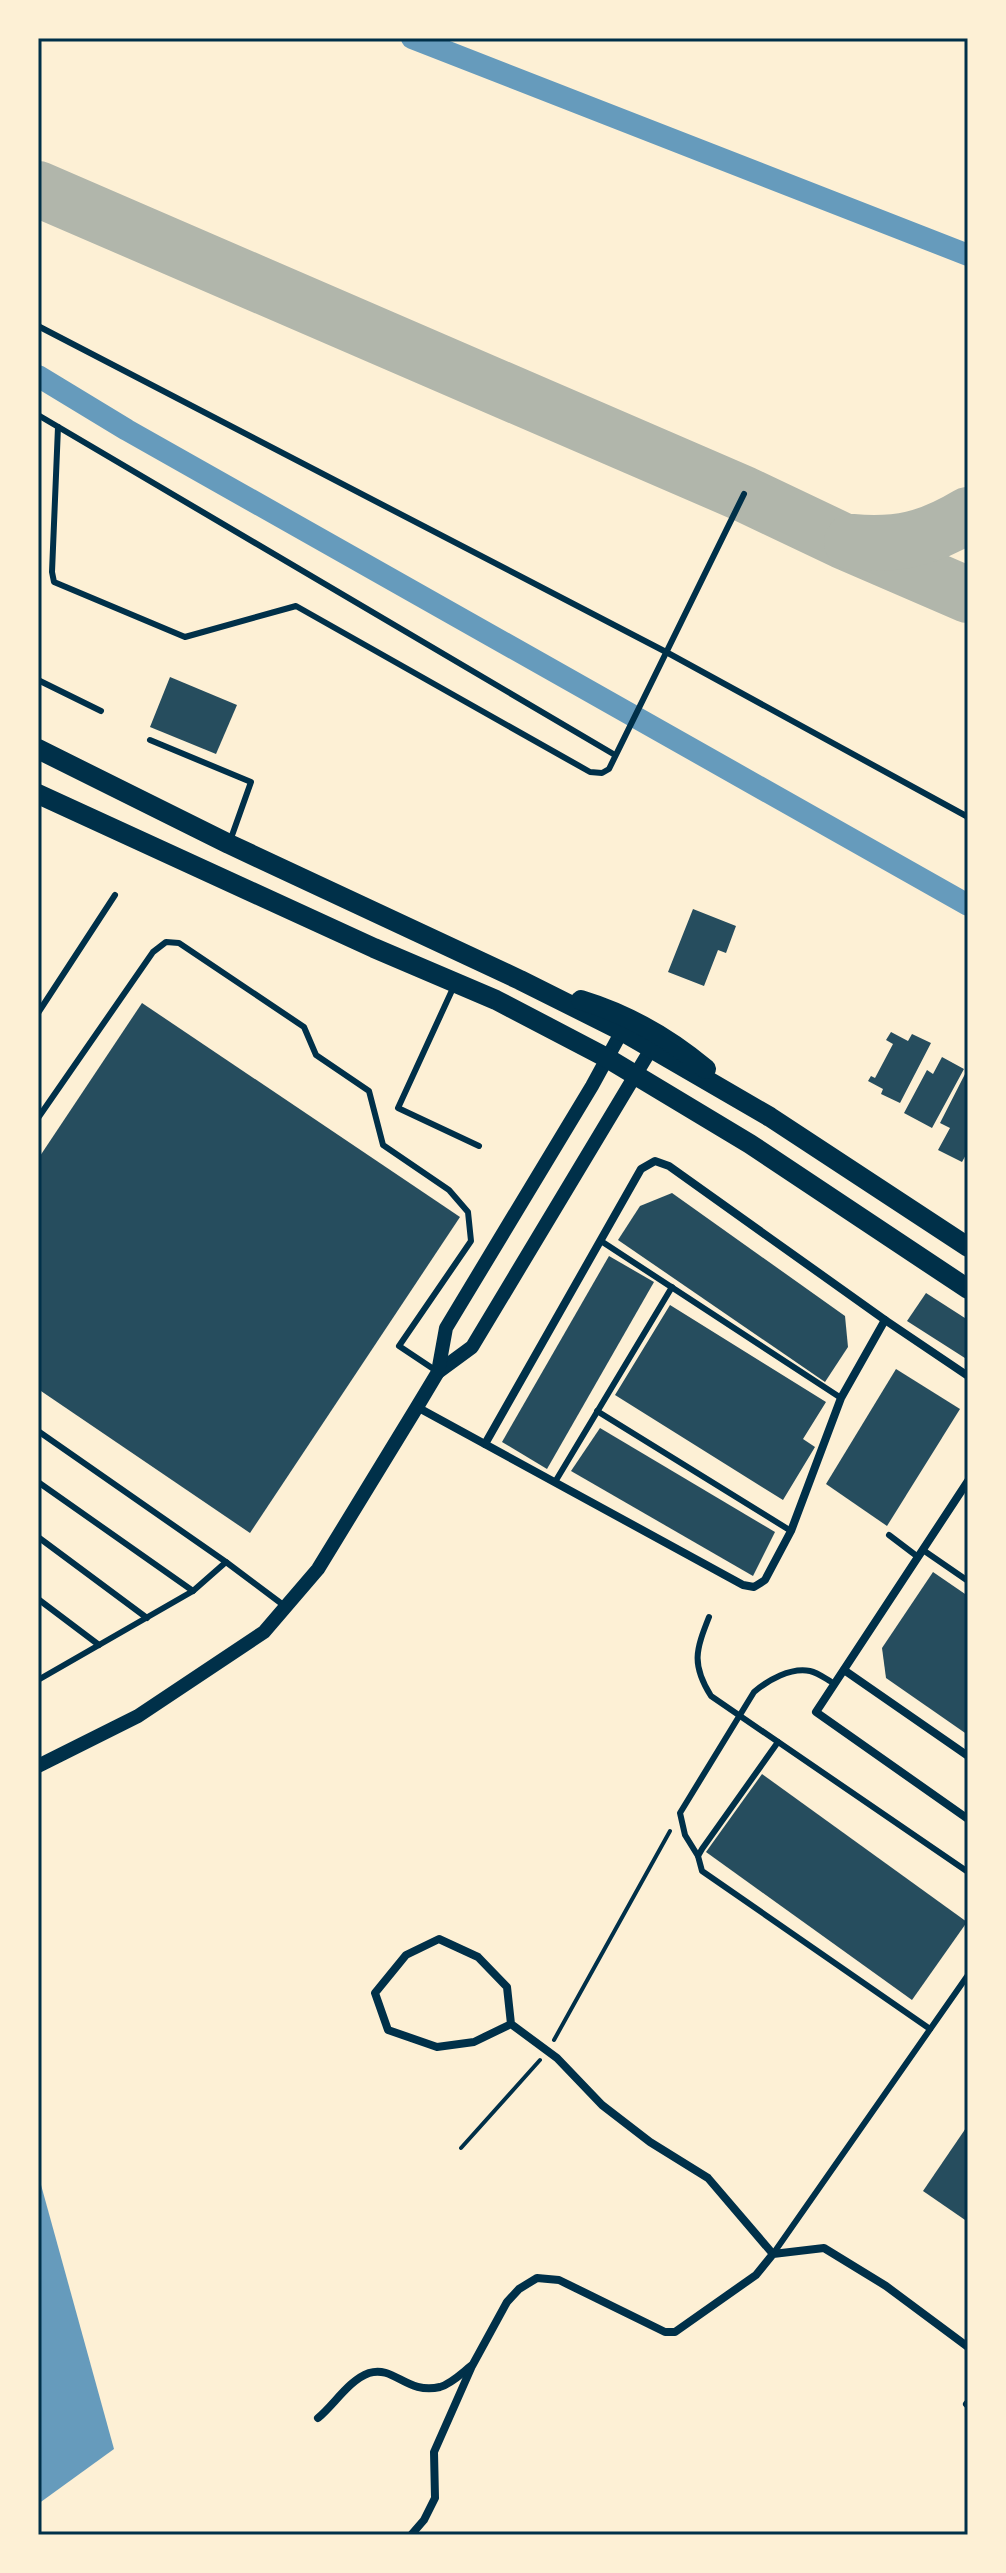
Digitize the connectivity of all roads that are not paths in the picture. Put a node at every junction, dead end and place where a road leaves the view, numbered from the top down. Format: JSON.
{"nodes":[{"id":1,"x":38,"y":326,"type":"edge"},
{"id":2,"x":38,"y":415,"type":"edge"},
{"id":3,"x":58,"y":427,"type":"junction"},
{"id":4,"x":744,"y":494,"type":"dead end"},
{"id":5,"x":668,"y":653,"type":"junction"},
{"id":6,"x":38,"y":680,"type":"edge"},
{"id":7,"x":101,"y":711,"type":"dead end"},
{"id":8,"x":150,"y":740,"type":"dead end"},
{"id":9,"x":38,"y":749,"type":"edge"},
{"id":10,"x":615,"y":755,"type":"junction"},
{"id":11,"x":38,"y":794,"type":"edge"},
{"id":12,"x":968,"y":817,"type":"edge"},
{"id":13,"x":229,"y":844,"type":"junction"},
{"id":14,"x":115,"y":895,"type":"dead end"},
{"id":15,"x":520,"y":980,"type":"junction"},
{"id":16,"x":455,"y":982,"type":"junction"},
{"id":17,"x":38,"y":1013,"type":"edge"},
{"id":18,"x":622,"y":1031,"type":"junction"},
{"id":19,"x":651,"y":1049,"type":"junction"},
{"id":20,"x":607,"y":1058,"type":"junction"},
{"id":21,"x":636,"y":1076,"type":"junction"},
{"id":22,"x":743,"y":1100,"type":"junction"},
{"id":23,"x":38,"y":1118,"type":"edge"},
{"id":24,"x":479,"y":1146,"type":"dead end"},
{"id":25,"x":601,"y":1241,"type":"junction"},
{"id":26,"x":968,"y":1247,"type":"edge"},
{"id":27,"x":672,"y":1287,"type":"junction"},
{"id":28,"x":968,"y":1289,"type":"edge"},
{"id":29,"x":885,"y":1320,"type":"junction"},
{"id":30,"x":438,"y":1372,"type":"junction"},
{"id":31,"x":968,"y":1376,"type":"edge"},
{"id":32,"x":841,"y":1398,"type":"junction"},
{"id":33,"x":417,"y":1407,"type":"junction"},
{"id":34,"x":597,"y":1411,"type":"junction"},
{"id":35,"x":38,"y":1431,"type":"edge"},
{"id":36,"x":485,"y":1444,"type":"junction"},
{"id":37,"x":968,"y":1481,"type":"edge"},
{"id":38,"x":38,"y":1482,"type":"edge"},
{"id":39,"x":555,"y":1482,"type":"junction"},
{"id":40,"x":791,"y":1531,"type":"junction"},
{"id":41,"x":889,"y":1535,"type":"dead end"},
{"id":42,"x":38,"y":1537,"type":"edge"},
{"id":43,"x":920,"y":1554,"type":"junction"},
{"id":44,"x":226,"y":1562,"type":"junction"},
{"id":45,"x":968,"y":1581,"type":"edge"},
{"id":46,"x":193,"y":1591,"type":"junction"},
{"id":47,"x":38,"y":1599,"type":"edge"},
{"id":48,"x":286,"y":1607,"type":"junction"},
{"id":49,"x":709,"y":1617,"type":"dead end"},
{"id":50,"x":147,"y":1618,"type":"junction"},
{"id":51,"x":99,"y":1645,"type":"junction"},
{"id":52,"x":844,"y":1670,"type":"junction"},
{"id":53,"x":38,"y":1671,"type":"edge"},
{"id":54,"x":42,"y":1678,"type":"edge"},
{"id":55,"x":835,"y":1684,"type":"junction"},
{"id":56,"x":741,"y":1717,"type":"junction"},
{"id":57,"x":778,"y":1742,"type":"junction"},
{"id":58,"x":968,"y":1756,"type":"edge"},
{"id":59,"x":38,"y":1766,"type":"edge"},
{"id":60,"x":968,"y":1819,"type":"edge"},
{"id":61,"x":698,"y":1856,"type":"junction"},
{"id":62,"x":968,"y":1871,"type":"edge"},
{"id":63,"x":968,"y":1975,"type":"edge"},
{"id":64,"x":511,"y":2024,"type":"junction"},
{"id":65,"x":930,"y":2029,"type":"junction"},
{"id":66,"x":773,"y":2254,"type":"junction"},
{"id":67,"x":968,"y":2347,"type":"edge"},
{"id":68,"x":472,"y":2366,"type":"junction"},
{"id":69,"x":318,"y":2418,"type":"dead end"},
{"id":70,"x":411,"y":2535,"type":"edge"}],
"edges":[{"from":1,"to":5,"type":"lane"},
{"from":2,"to":3,"type":"lane"},
{"from":3,"to":10,"type":"lane"},
{"from":3,"to":10,"type":"lane"},
{"from":4,"to":5,"type":"lane"},
{"from":5,"to":10,"type":"lane"},
{"from":5,"to":12,"type":"lane"},
{"from":6,"to":7,"type":"lane"},
{"from":8,"to":13,"type":"lane"},
{"from":9,"to":13,"type":"highway"},
{"from":11,"to":16,"type":"highway"},
{"from":13,"to":15,"type":"highway"},
{"from":14,"to":17,"type":"lane"},
{"from":15,"to":18,"type":"highway"},
{"from":15,"to":22,"type":"highway"},
{"from":16,"to":20,"type":"highway"},
{"from":16,"to":24,"type":"lane"},
{"from":18,"to":19,"type":"highway"},
{"from":18,"to":20,"type":"street"},
{"from":19,"to":21,"type":"street"},
{"from":19,"to":22,"type":"highway"},
{"from":20,"to":21,"type":"highway"},
{"from":20,"to":30,"type":"street"},
{"from":21,"to":28,"type":"highway"},
{"from":21,"to":30,"type":"street"},
{"from":22,"to":26,"type":"highway"},
{"from":23,"to":30,"type":"lane"},
{"from":25,"to":27,"type":"lane"},
{"from":25,"to":29,"type":"street"},
{"from":25,"to":36,"type":"street"},
{"from":27,"to":32,"type":"lane"},
{"from":27,"to":34,"type":"lane"},
{"from":29,"to":31,"type":"street"},
{"from":29,"to":32,"type":"street"},
{"from":30,"to":33,"type":"street"},
{"from":32,"to":40,"type":"street"},
{"from":33,"to":36,"type":"street"},
{"from":33,"to":48,"type":"street"},
{"from":34,"to":39,"type":"lane"},
{"from":34,"to":40,"type":"lane"},
{"from":35,"to":44,"type":"lane"},
{"from":36,"to":39,"type":"street"},
{"from":37,"to":43,"type":"street"},
{"from":38,"to":46,"type":"lane"},
{"from":39,"to":40,"type":"street"},
{"from":41,"to":43,"type":"lane"},
{"from":42,"to":50,"type":"lane"},
{"from":43,"to":45,"type":"lane"},
{"from":43,"to":52,"type":"street"},
{"from":44,"to":46,"type":"lane"},
{"from":44,"to":48,"type":"lane"},
{"from":46,"to":50,"type":"lane"},
{"from":47,"to":51,"type":"lane"},
{"from":48,"to":59,"type":"street"},
{"from":49,"to":56,"type":"lane"},
{"from":50,"to":51,"type":"lane"},
{"from":51,"to":54,"type":"lane"},
{"from":52,"to":55,"type":"street"},
{"from":52,"to":58,"type":"street"},
{"from":53,"to":54,"type":"lane"},
{"from":55,"to":56,"type":"lane"},
{"from":55,"to":60,"type":"street"},
{"from":56,"to":57,"type":"lane"},
{"from":56,"to":61,"type":"lane"},
{"from":57,"to":61,"type":"lane"},
{"from":57,"to":62,"type":"lane"},
{"from":61,"to":65,"type":"lane"},
{"from":63,"to":65,"type":"lane"},
{"from":64,"to":64,"type":"street"},
{"from":64,"to":66,"type":"street"},
{"from":65,"to":66,"type":"lane"},
{"from":66,"to":67,"type":"street"},
{"from":66,"to":68,"type":"street"},
{"from":68,"to":69,"type":"street"},
{"from":68,"to":70,"type":"street"}]}
